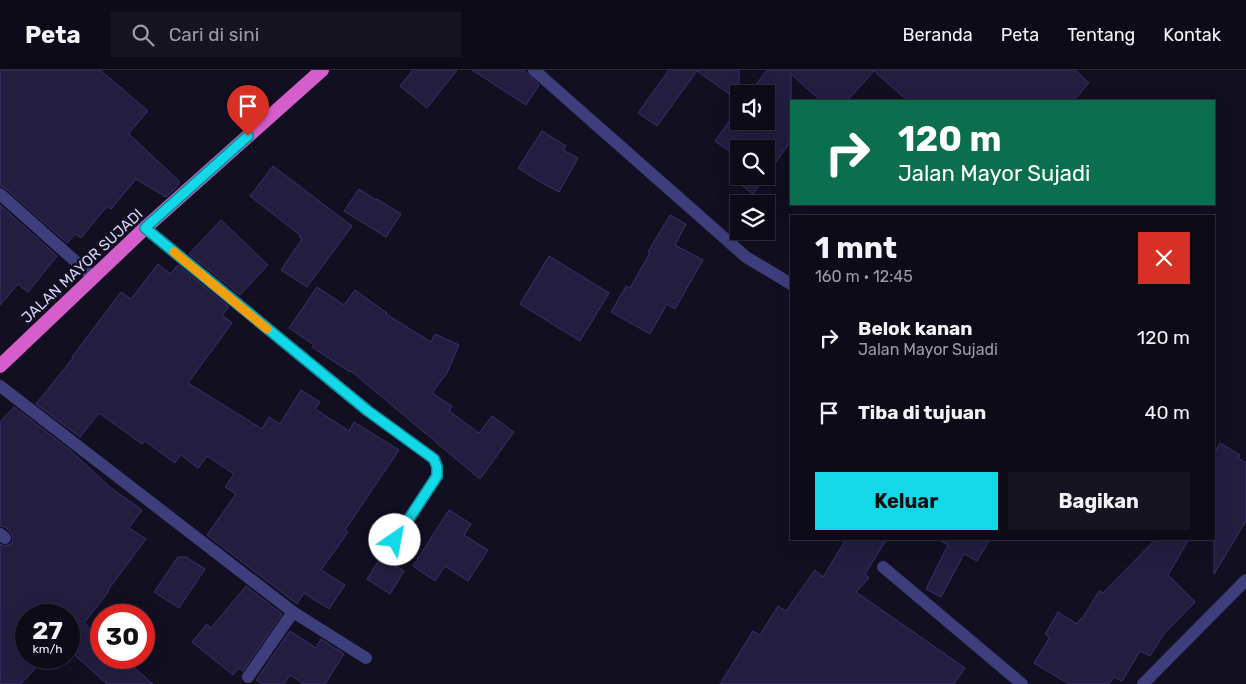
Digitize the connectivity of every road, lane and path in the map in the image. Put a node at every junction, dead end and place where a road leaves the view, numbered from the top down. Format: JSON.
{"nodes":[{"id":1,"x":322,"y":70,"type":"edge"},
{"id":2,"x":534,"y":70,"type":"edge"},
{"id":3,"x":0,"y":194,"type":"edge"},
{"id":4,"x":145,"y":228,"type":"junction"},
{"id":5,"x":93,"y":278,"type":"junction"},
{"id":6,"x":790,"y":283,"type":"edge"},
{"id":7,"x":0,"y":366,"type":"edge"},
{"id":8,"x":0,"y":386,"type":"edge"},
{"id":9,"x":395,"y":540,"type":"dead end"},
{"id":10,"x":884,"y":567,"type":"dead end"},
{"id":11,"x":1246,"y":580,"type":"edge"},
{"id":12,"x":293,"y":612,"type":"junction"},
{"id":13,"x":366,"y":658,"type":"dead end"},
{"id":14,"x":248,"y":677,"type":"dead end"},
{"id":15,"x":1022,"y":684,"type":"edge"},
{"id":16,"x":1143,"y":684,"type":"edge"}],
"edges":[{"from":1,"to":4,"type":"highway","name":"JALAN MAYOR SUJADI"},
{"from":2,"to":6,"type":"street"},
{"from":3,"to":5,"type":"street"},
{"from":4,"to":5,"type":"highway","name":"JALAN MAYOR SUJADI"},
{"from":4,"to":9,"type":"street"},
{"from":5,"to":7,"type":"highway","name":"JALAN MAYOR SUJADI"},
{"from":8,"to":12,"type":"street"},
{"from":10,"to":15,"type":"street"},
{"from":11,"to":16,"type":"street"},
{"from":12,"to":13,"type":"street"},
{"from":12,"to":14,"type":"street"}]}
